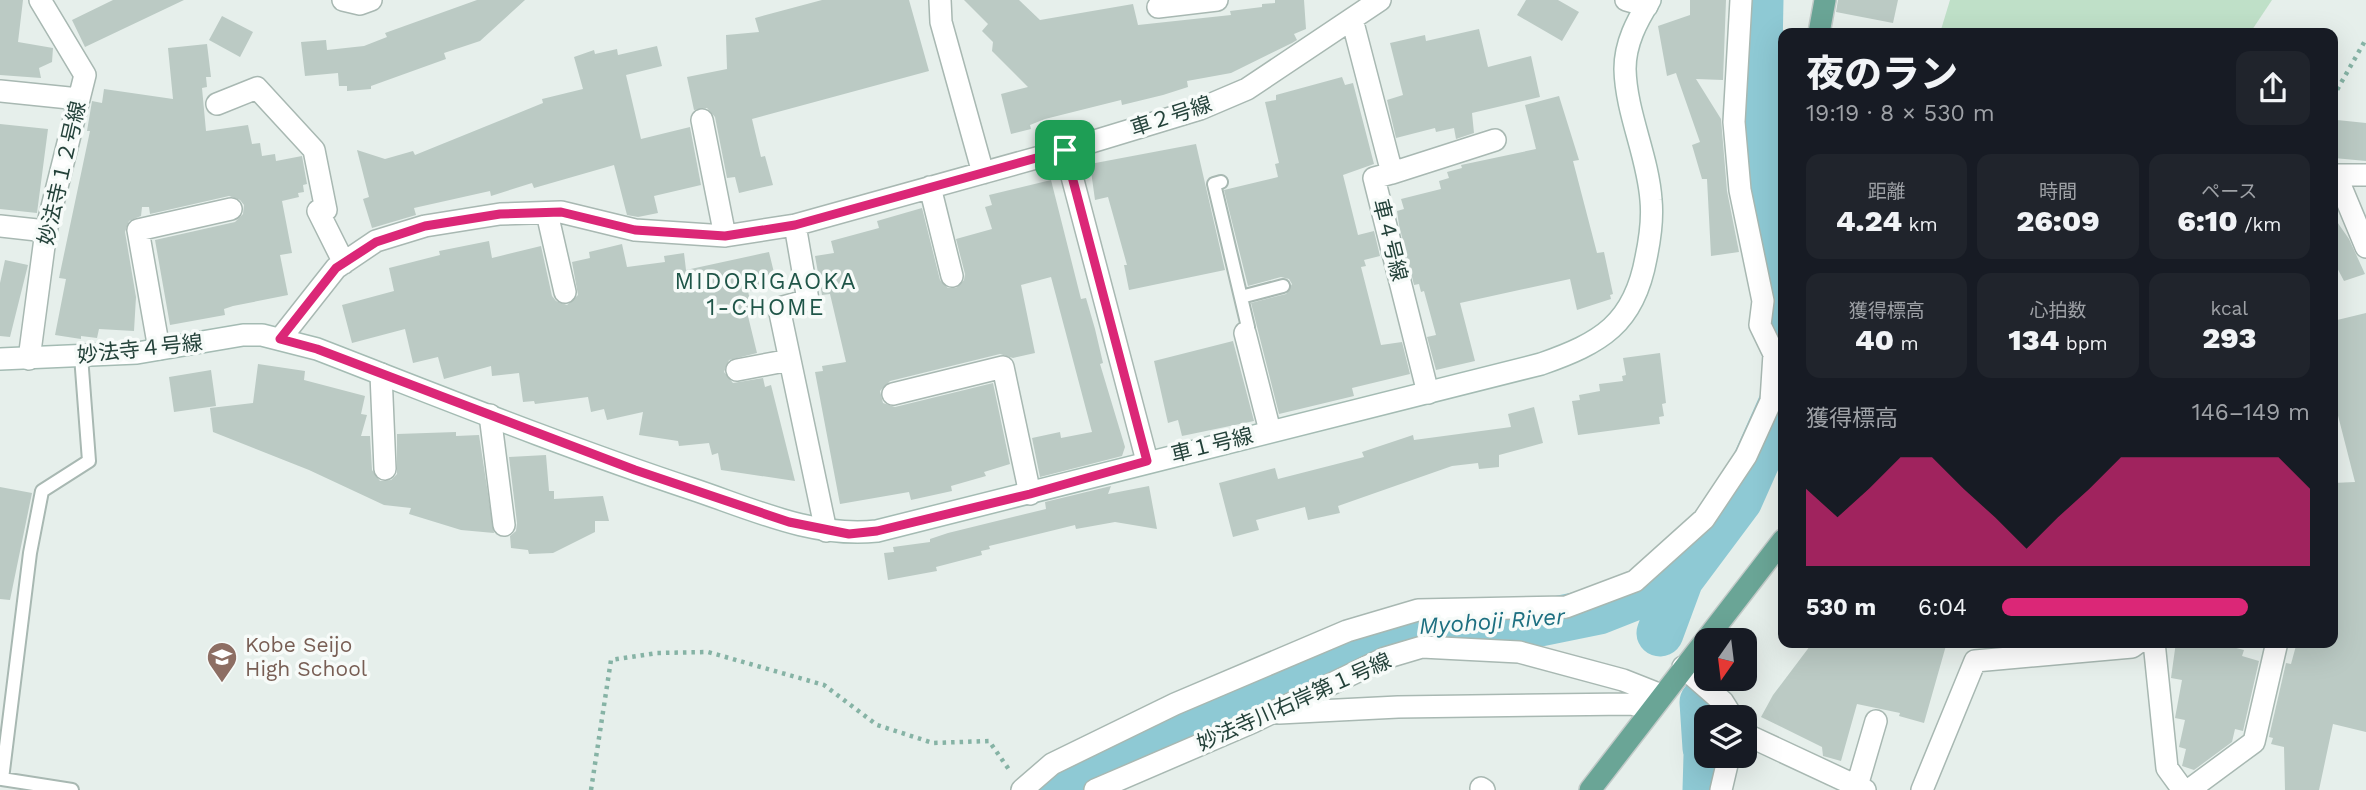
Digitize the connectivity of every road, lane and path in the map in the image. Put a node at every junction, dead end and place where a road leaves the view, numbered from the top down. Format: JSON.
{"nodes":[{"id":1,"x":40,"y":0,"type":"edge"},
{"id":2,"x":343,"y":0,"type":"edge"},
{"id":3,"x":371,"y":0,"type":"edge"},
{"id":4,"x":940,"y":0,"type":"edge"},
{"id":5,"x":1217,"y":0,"type":"edge"},
{"id":6,"x":1380,"y":0,"type":"edge"},
{"id":7,"x":1626,"y":0,"type":"edge"},
{"id":8,"x":1741,"y":0,"type":"edge"},
{"id":9,"x":1825,"y":0,"type":"edge"},
{"id":10,"x":1648,"y":3,"type":"edge"},
{"id":11,"x":1158,"y":7,"type":"dead end"},
{"id":12,"x":1352,"y":19,"type":"junction"},
{"id":13,"x":1820,"y":28,"type":"edge"},
{"id":14,"x":2366,"y":40,"type":"edge"},
{"id":15,"x":2338,"y":88,"type":"edge"},
{"id":16,"x":0,"y":91,"type":"edge"},
{"id":17,"x":79,"y":99,"type":"junction"},
{"id":18,"x":217,"y":104,"type":"dead end"},
{"id":19,"x":702,"y":120,"type":"dead end"},
{"id":20,"x":1495,"y":139,"type":"dead end"},
{"id":21,"x":1065,"y":150,"type":"junction"},
{"id":22,"x":2338,"y":172,"type":"edge"},
{"id":23,"x":983,"y":173,"type":"junction"},
{"id":24,"x":1392,"y":173,"type":"junction"},
{"id":25,"x":2366,"y":175,"type":"edge"},
{"id":26,"x":2338,"y":181,"type":"edge"},
{"id":27,"x":1221,"y":182,"type":"dead end"},
{"id":28,"x":930,"y":187,"type":"junction"},
{"id":29,"x":231,"y":209,"type":"dead end"},
{"id":30,"x":547,"y":212,"type":"junction"},
{"id":31,"x":795,"y":225,"type":"junction"},
{"id":32,"x":0,"y":226,"type":"edge"},
{"id":33,"x":46,"y":231,"type":"junction"},
{"id":34,"x":725,"y":236,"type":"junction"},
{"id":35,"x":2366,"y":247,"type":"edge"},
{"id":36,"x":344,"y":263,"type":"junction"},
{"id":37,"x":952,"y":276,"type":"dead end"},
{"id":38,"x":1283,"y":286,"type":"dead end"},
{"id":39,"x":565,"y":292,"type":"dead end"},
{"id":40,"x":1241,"y":297,"type":"junction"},
{"id":41,"x":1245,"y":333,"type":"joint"},
{"id":42,"x":280,"y":339,"type":"junction"},
{"id":43,"x":159,"y":349,"type":"junction"},
{"id":44,"x":81,"y":356,"type":"junction"},
{"id":45,"x":0,"y":359,"type":"edge"},
{"id":46,"x":29,"y":359,"type":"junction"},
{"id":47,"x":790,"y":360,"type":"junction"},
{"id":48,"x":737,"y":369,"type":"dead end"},
{"id":49,"x":381,"y":374,"type":"junction"},
{"id":50,"x":1428,"y":393,"type":"junction"},
{"id":51,"x":893,"y":394,"type":"dead end"},
{"id":52,"x":490,"y":415,"type":"junction"},
{"id":53,"x":1270,"y":431,"type":"junction"},
{"id":54,"x":1147,"y":461,"type":"junction"},
{"id":55,"x":385,"y":469,"type":"dead end"},
{"id":56,"x":1030,"y":494,"type":"junction"},
{"id":57,"x":503,"y":526,"type":"dead end"},
{"id":58,"x":826,"y":531,"type":"junction"},
{"id":59,"x":1778,"y":546,"type":"edge"},
{"id":60,"x":2122,"y":648,"type":"edge"},
{"id":61,"x":2155,"y":648,"type":"edge"},
{"id":62,"x":2276,"y":648,"type":"edge"},
{"id":63,"x":1683,"y":667,"type":"junction"},
{"id":64,"x":1656,"y":702,"type":"junction"},
{"id":65,"x":1725,"y":705,"type":"edge"},
{"id":66,"x":1270,"y":714,"type":"junction"},
{"id":67,"x":1876,"y":721,"type":"dead end"},
{"id":68,"x":1757,"y":740,"type":"edge"},
{"id":69,"x":1726,"y":768,"type":"edge"},
{"id":70,"x":1018,"y":785,"type":"edge"},
{"id":71,"x":1861,"y":788,"type":"edge"},
{"id":72,"x":72,"y":790,"type":"edge"},
{"id":73,"x":591,"y":790,"type":"edge"},
{"id":74,"x":1095,"y":790,"type":"edge"},
{"id":75,"x":1590,"y":790,"type":"edge"},
{"id":76,"x":1721,"y":790,"type":"edge"},
{"id":77,"x":1923,"y":790,"type":"edge"},
{"id":78,"x":2183,"y":790,"type":"edge"},
{"id":79,"x":2189,"y":790,"type":"edge"}],
"edges":[{"from":1,"to":17,"type":"street","name":"妙法寺１２号線"},
{"from":2,"to":3,"type":"street"},
{"from":4,"to":23,"type":"street"},
{"from":5,"to":11,"type":"street"},
{"from":6,"to":12,"type":"street","name":"車２号線"},
{"from":7,"to":10,"type":"street"},
{"from":8,"to":70,"type":"street"},
{"from":9,"to":13,"type":"main road"},
{"from":10,"to":50,"type":"street","name":"車１号線"},
{"from":12,"to":21,"type":"street","name":"車２号線"},
{"from":12,"to":24,"type":"street","name":"車４号線"},
{"from":14,"to":15,"type":"path"},
{"from":16,"to":17,"type":"street"},
{"from":17,"to":33,"type":"street","name":"妙法寺１２号線"},
{"from":18,"to":36,"type":"street"},
{"from":19,"to":34,"type":"street"},
{"from":20,"to":24,"type":"street"},
{"from":21,"to":23,"type":"street","name":"車２号線"},
{"from":21,"to":54,"type":"street"},
{"from":22,"to":25,"type":"street"},
{"from":23,"to":28,"type":"street","name":"車２号線"},
{"from":24,"to":50,"type":"street","name":"車４号線"},
{"from":26,"to":35,"type":"street"},
{"from":27,"to":40,"type":"lane"},
{"from":28,"to":31,"type":"street","name":"車２号線"},
{"from":28,"to":37,"type":"street"},
{"from":29,"to":43,"type":"street"},
{"from":30,"to":34,"type":"street","name":"車２号線"},
{"from":30,"to":36,"type":"street","name":"車２号線"},
{"from":30,"to":39,"type":"street"},
{"from":31,"to":34,"type":"street","name":"車２号線"},
{"from":31,"to":47,"type":"street"},
{"from":32,"to":33,"type":"street"},
{"from":33,"to":46,"type":"street","name":"妙法寺１２号線"},
{"from":36,"to":42,"type":"street","name":"車２号線"},
{"from":38,"to":40,"type":"lane"},
{"from":40,"to":41,"type":"lane"},
{"from":41,"to":53,"type":"street"},
{"from":42,"to":43,"type":"street","name":"妙法寺４号線"},
{"from":42,"to":49,"type":"street","name":"車１号線"},
{"from":43,"to":44,"type":"street","name":"妙法寺４号線"},
{"from":44,"to":46,"type":"street","name":"妙法寺４号線"},
{"from":44,"to":72,"type":"lane"},
{"from":45,"to":46,"type":"street","name":"妙法寺４号線"},
{"from":47,"to":48,"type":"street"},
{"from":47,"to":58,"type":"street"},
{"from":49,"to":52,"type":"street","name":"車１号線"},
{"from":49,"to":55,"type":"street"},
{"from":50,"to":53,"type":"street","name":"車１号線"},
{"from":51,"to":56,"type":"street"},
{"from":52,"to":57,"type":"street"},
{"from":52,"to":58,"type":"street","name":"車１号線"},
{"from":53,"to":54,"type":"street","name":"車１号線"},
{"from":54,"to":56,"type":"street","name":"車１号線"},
{"from":56,"to":58,"type":"street","name":"車１号線"},
{"from":59,"to":63,"type":"main road"},
{"from":60,"to":77,"type":"street"},
{"from":61,"to":78,"type":"street"},
{"from":62,"to":79,"type":"street"},
{"from":63,"to":64,"type":"main road"},
{"from":63,"to":65,"type":"street"},
{"from":64,"to":66,"type":"street"},
{"from":64,"to":66,"type":"street","name":"妙法寺川右岸第１号線"},
{"from":64,"to":75,"type":"main road"},
{"from":66,"to":74,"type":"street","name":"妙法寺川右岸第１号線"},
{"from":67,"to":71,"type":"street"},
{"from":68,"to":71,"type":"street"},
{"from":69,"to":76,"type":"street"},
{"from":70,"to":73,"type":"path"}]}
